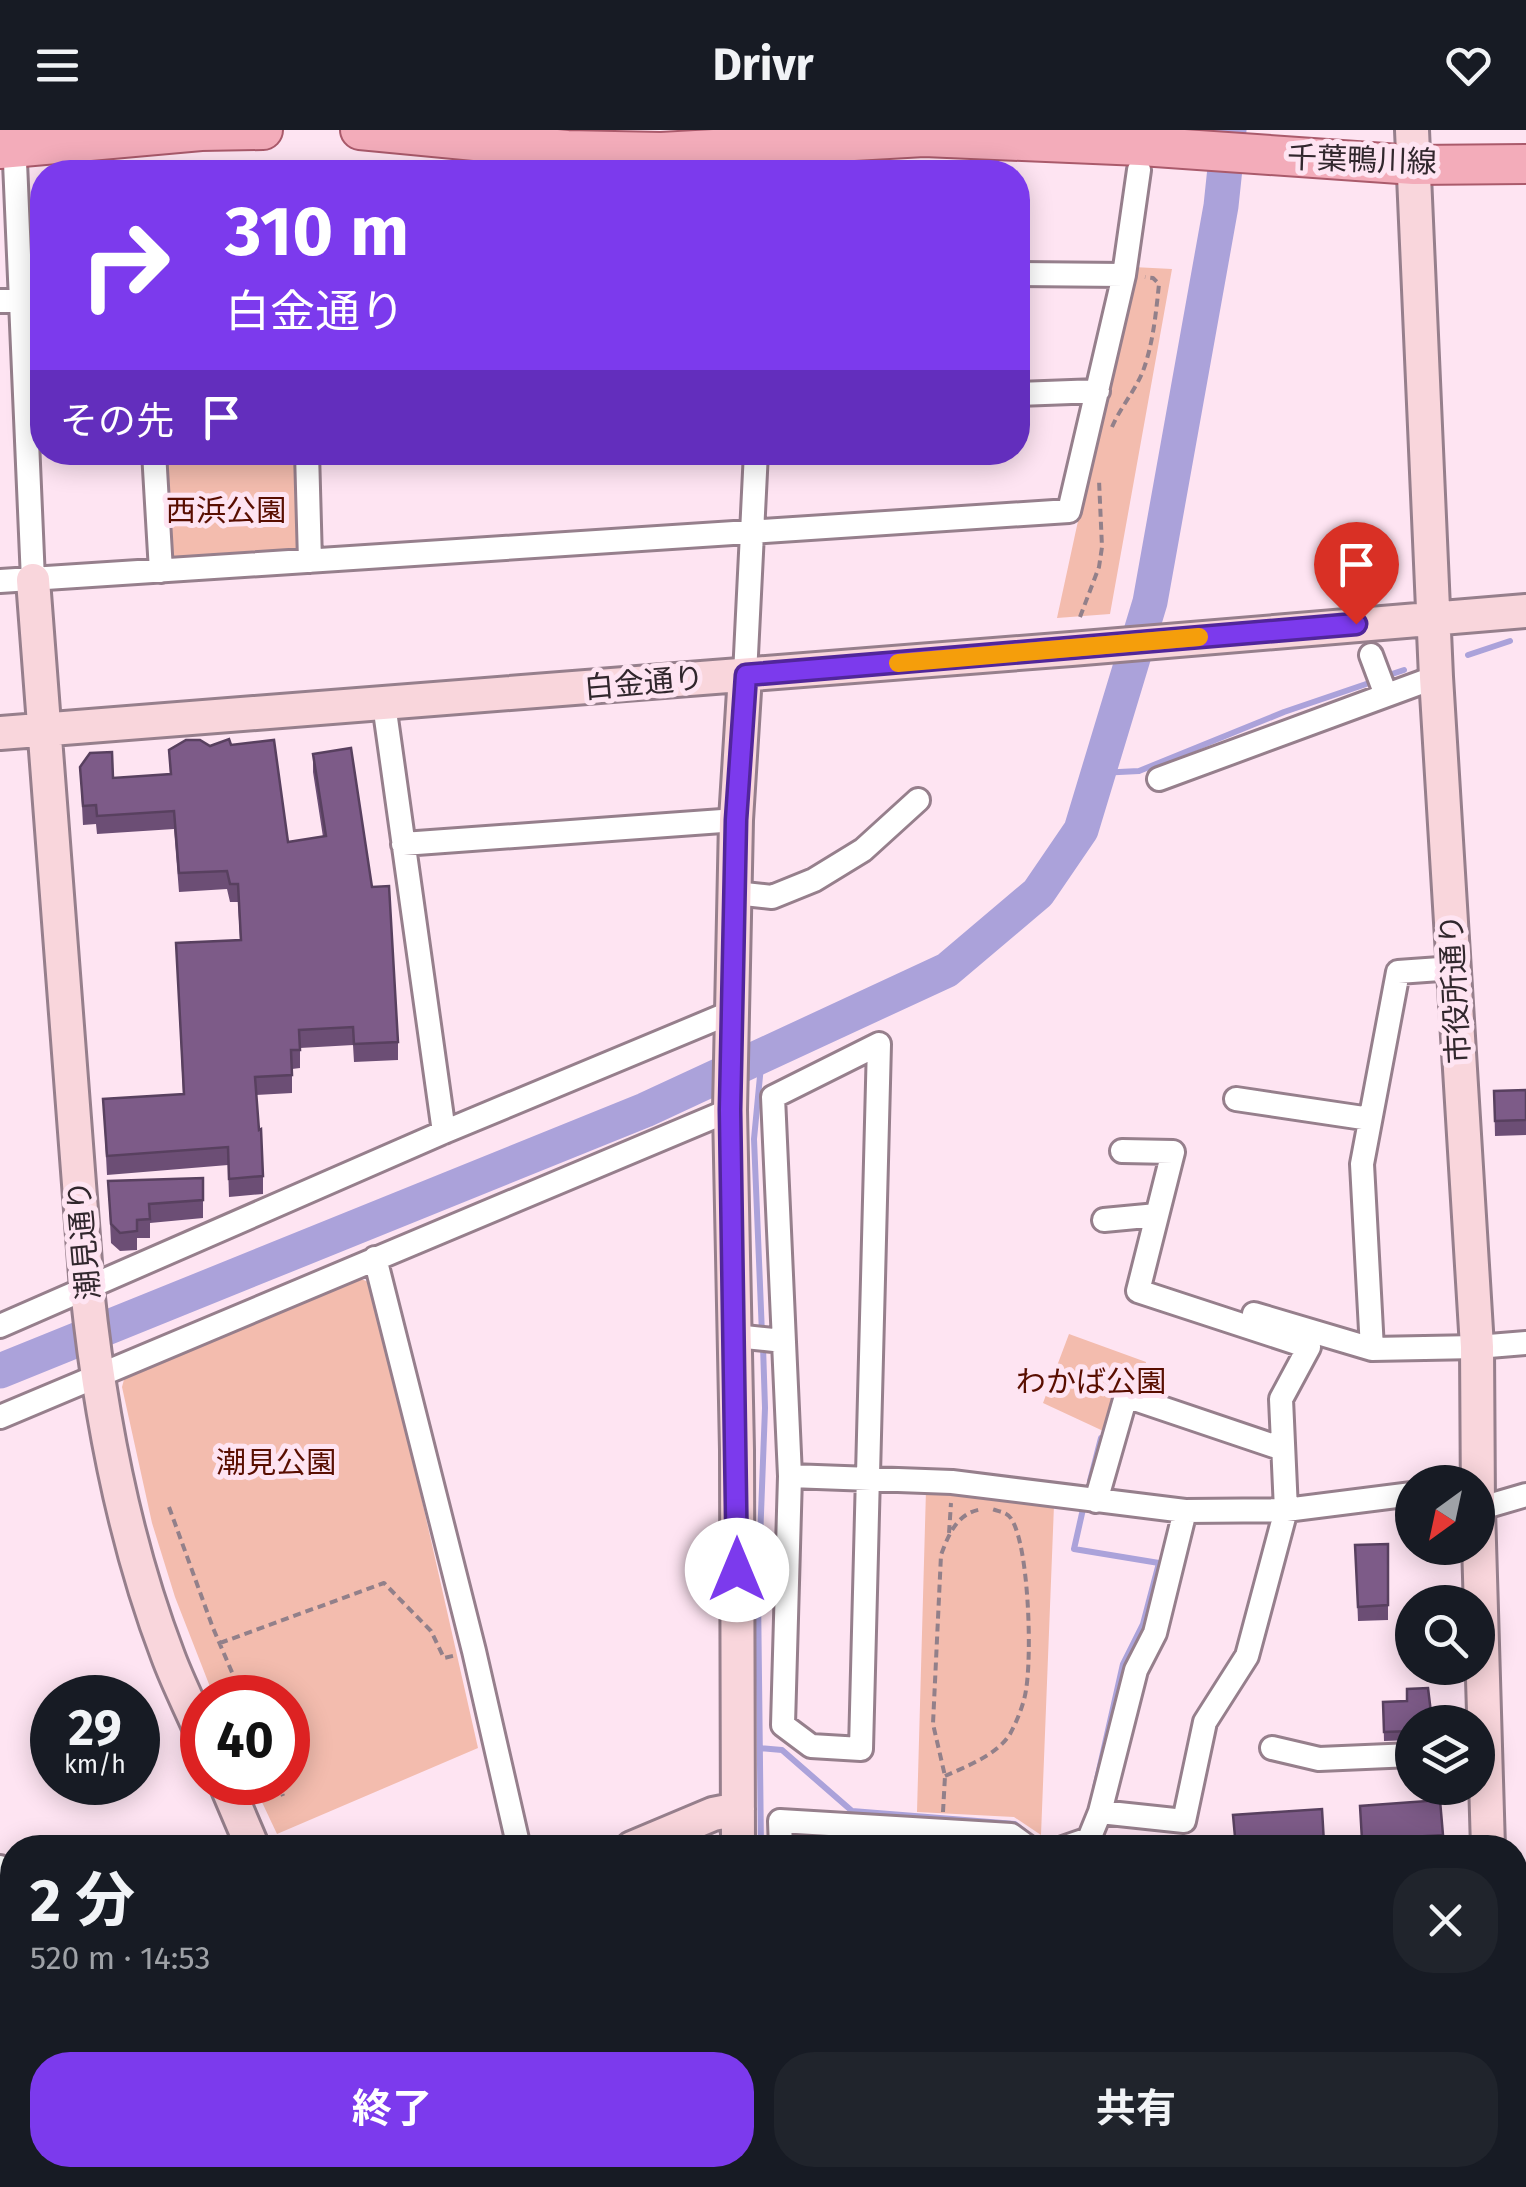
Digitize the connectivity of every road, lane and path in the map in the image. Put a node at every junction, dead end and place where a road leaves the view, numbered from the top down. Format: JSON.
{"nodes":[{"id":1,"x":263,"y":130,"type":"edge"},
{"id":2,"x":360,"y":130,"type":"edge"},
{"id":3,"x":9,"y":143,"type":"edge"},
{"id":4,"x":1413,"y":147,"type":"edge"},
{"id":5,"x":759,"y":149,"type":"edge"},
{"id":6,"x":1140,"y":149,"type":"edge"},
{"id":7,"x":1526,"y":164,"type":"edge"},
{"id":8,"x":1030,"y":274,"type":"edge"},
{"id":9,"x":1124,"y":275,"type":"junction"},
{"id":10,"x":21,"y":300,"type":"edge"},
{"id":11,"x":1098,"y":391,"type":"junction"},
{"id":12,"x":1030,"y":394,"type":"edge"},
{"id":13,"x":1112,"y":428,"type":"dead end"},
{"id":14,"x":155,"y":465,"type":"edge"},
{"id":15,"x":307,"y":465,"type":"edge"},
{"id":16,"x":756,"y":465,"type":"edge"},
{"id":17,"x":1099,"y":475,"type":"dead end"},
{"id":18,"x":754,"y":532,"type":"junction"},
{"id":19,"x":310,"y":561,"type":"junction"},
{"id":20,"x":160,"y":571,"type":"junction"},
{"id":21,"x":16,"y":581,"type":"edge"},
{"id":22,"x":1526,"y":610,"type":"edge"},
{"id":23,"x":1080,"y":616,"type":"dead end"},
{"id":24,"x":1433,"y":617,"type":"junction"},
{"id":25,"x":1371,"y":654,"type":"dead end"},
{"id":26,"x":746,"y":675,"type":"junction"},
{"id":27,"x":1436,"y":677,"type":"junction"},
{"id":28,"x":1386,"y":695,"type":"junction"},
{"id":29,"x":384,"y":704,"type":"junction"},
{"id":30,"x":44,"y":730,"type":"junction"},
{"id":31,"x":0,"y":734,"type":"edge"},
{"id":32,"x":1159,"y":778,"type":"dead end"},
{"id":33,"x":918,"y":800,"type":"dead end"},
{"id":34,"x":736,"y":820,"type":"junction"},
{"id":35,"x":402,"y":844,"type":"junction"},
{"id":36,"x":735,"y":893,"type":"junction"},
{"id":37,"x":1454,"y":968,"type":"junction"},
{"id":38,"x":732,"y":1012,"type":"junction"},
{"id":39,"x":1236,"y":1099,"type":"dead end"},
{"id":40,"x":730,"y":1110,"type":"junction"},
{"id":41,"x":1370,"y":1118,"type":"junction"},
{"id":42,"x":444,"y":1132,"type":"junction"},
{"id":43,"x":1122,"y":1151,"type":"dead end"},
{"id":44,"x":1157,"y":1215,"type":"junction"},
{"id":45,"x":1104,"y":1220,"type":"dead end"},
{"id":46,"x":375,"y":1258,"type":"junction"},
{"id":47,"x":1140,"y":1280,"type":"junction"},
{"id":48,"x":88,"y":1289,"type":"junction"},
{"id":49,"x":0,"y":1326,"type":"edge"},
{"id":50,"x":734,"y":1336,"type":"junction"},
{"id":51,"x":783,"y":1341,"type":"junction"},
{"id":52,"x":1526,"y":1343,"type":"edge"},
{"id":53,"x":1476,"y":1347,"type":"junction"},
{"id":54,"x":1372,"y":1349,"type":"junction"},
{"id":55,"x":96,"y":1378,"type":"junction"},
{"id":56,"x":0,"y":1417,"type":"edge"},
{"id":57,"x":1283,"y":1449,"type":"junction"},
{"id":58,"x":1478,"y":1465,"type":"edge"},
{"id":59,"x":790,"y":1476,"type":"junction"},
{"id":60,"x":870,"y":1479,"type":"junction"},
{"id":61,"x":952,"y":1482,"type":"junction"},
{"id":62,"x":1526,"y":1495,"type":"edge"},
{"id":63,"x":1395,"y":1496,"type":"edge"},
{"id":64,"x":1096,"y":1501,"type":"junction"},
{"id":65,"x":1495,"y":1504,"type":"edge"},
{"id":66,"x":169,"y":1508,"type":"dead end"},
{"id":67,"x":1286,"y":1510,"type":"junction"},
{"id":68,"x":1186,"y":1511,"type":"junction"},
{"id":69,"x":949,"y":1533,"type":"junction"},
{"id":70,"x":1479,"y":1565,"type":"edge"},
{"id":71,"x":220,"y":1643,"type":"junction"},
{"id":72,"x":474,"y":1651,"type":"junction"},
{"id":73,"x":233,"y":1675,"type":"edge"},
{"id":74,"x":180,"y":1684,"type":"edge"},
{"id":75,"x":1481,"y":1705,"type":"edge"},
{"id":76,"x":1272,"y":1748,"type":"dead end"},
{"id":77,"x":1395,"y":1756,"type":"edge"},
{"id":78,"x":945,"y":1776,"type":"junction"},
{"id":79,"x":944,"y":1802,"type":"dead end"},
{"id":80,"x":235,"y":1805,"type":"edge"},
{"id":81,"x":1485,"y":1805,"type":"edge"},
{"id":82,"x":738,"y":1809,"type":"junction"},
{"id":83,"x":1100,"y":1812,"type":"junction"},
{"id":84,"x":247,"y":1835,"type":"edge"},
{"id":85,"x":516,"y":1835,"type":"edge"},
{"id":86,"x":663,"y":1835,"type":"edge"},
{"id":87,"x":738,"y":1835,"type":"edge"},
{"id":88,"x":781,"y":1835,"type":"edge"},
{"id":89,"x":887,"y":1835,"type":"edge"},
{"id":90,"x":1090,"y":1835,"type":"edge"},
{"id":91,"x":1487,"y":1835,"type":"edge"}],
"edges":[{"from":1,"to":3,"type":"main road"},
{"from":2,"to":5,"type":"main road","name":"千葉鴨川線"},
{"from":3,"to":10,"type":"street"},
{"from":4,"to":6,"type":"main road","name":"千葉鴨川線"},
{"from":4,"to":7,"type":"main road","name":"千葉鴨川線"},
{"from":4,"to":24,"type":"street","name":"市役所通り"},
{"from":5,"to":6,"type":"main road","name":"千葉鴨川線"},
{"from":6,"to":9,"type":"street"},
{"from":8,"to":9,"type":"street"},
{"from":9,"to":11,"type":"street"},
{"from":9,"to":13,"type":"path"},
{"from":10,"to":21,"type":"street"},
{"from":11,"to":12,"type":"street"},
{"from":11,"to":18,"type":"street"},
{"from":14,"to":20,"type":"street"},
{"from":15,"to":19,"type":"street"},
{"from":16,"to":18,"type":"street"},
{"from":17,"to":23,"type":"path"},
{"from":18,"to":19,"type":"street"},
{"from":18,"to":26,"type":"street"},
{"from":19,"to":20,"type":"street"},
{"from":20,"to":21,"type":"street"},
{"from":21,"to":30,"type":"street","name":"潮見通り"},
{"from":22,"to":24,"type":"street","name":"白金通り"},
{"from":24,"to":26,"type":"street","name":"白金通り"},
{"from":24,"to":27,"type":"street","name":"市役所通り"},
{"from":25,"to":28,"type":"street"},
{"from":26,"to":29,"type":"street","name":"白金通り"},
{"from":26,"to":34,"type":"street"},
{"from":27,"to":28,"type":"street"},
{"from":27,"to":37,"type":"street","name":"市役所通り"},
{"from":28,"to":32,"type":"street"},
{"from":29,"to":30,"type":"street","name":"白金通り"},
{"from":29,"to":35,"type":"street"},
{"from":30,"to":31,"type":"street","name":"白金通り"},
{"from":30,"to":48,"type":"street","name":"潮見通り"},
{"from":33,"to":36,"type":"street"},
{"from":34,"to":35,"type":"street"},
{"from":34,"to":36,"type":"street"},
{"from":35,"to":42,"type":"street"},
{"from":36,"to":38,"type":"street"},
{"from":37,"to":41,"type":"street"},
{"from":37,"to":53,"type":"street","name":"市役所通り"},
{"from":38,"to":40,"type":"street"},
{"from":38,"to":42,"type":"street"},
{"from":39,"to":41,"type":"street"},
{"from":40,"to":46,"type":"street"},
{"from":40,"to":50,"type":"street"},
{"from":41,"to":54,"type":"street"},
{"from":42,"to":48,"type":"street"},
{"from":43,"to":44,"type":"street"},
{"from":44,"to":45,"type":"street"},
{"from":44,"to":47,"type":"street"},
{"from":46,"to":55,"type":"street"},
{"from":46,"to":72,"type":"street"},
{"from":47,"to":54,"type":"street"},
{"from":47,"to":57,"type":"street"},
{"from":48,"to":49,"type":"street"},
{"from":48,"to":55,"type":"street","name":"潮見通り"},
{"from":50,"to":51,"type":"street"},
{"from":50,"to":82,"type":"street"},
{"from":51,"to":59,"type":"street"},
{"from":51,"to":60,"type":"street"},
{"from":52,"to":53,"type":"street"},
{"from":53,"to":54,"type":"street"},
{"from":53,"to":58,"type":"street","name":"市役所通り"},
{"from":55,"to":56,"type":"street"},
{"from":55,"to":74,"type":"street","name":"潮見通り"},
{"from":57,"to":64,"type":"street"},
{"from":57,"to":67,"type":"street"},
{"from":59,"to":60,"type":"street"},
{"from":59,"to":60,"type":"street"},
{"from":60,"to":61,"type":"street"},
{"from":61,"to":64,"type":"street"},
{"from":61,"to":69,"type":"path"},
{"from":62,"to":65,"type":"street"},
{"from":63,"to":67,"type":"street"},
{"from":64,"to":68,"type":"street"},
{"from":66,"to":71,"type":"path"},
{"from":67,"to":68,"type":"street"},
{"from":67,"to":83,"type":"street"},
{"from":68,"to":83,"type":"street"},
{"from":69,"to":78,"type":"path"},
{"from":69,"to":78,"type":"path"},
{"from":70,"to":75,"type":"street","name":"市役所通り"},
{"from":71,"to":72,"type":"path"},
{"from":71,"to":73,"type":"path"},
{"from":72,"to":85,"type":"street"},
{"from":76,"to":77,"type":"street"},
{"from":78,"to":79,"type":"path"},
{"from":80,"to":84,"type":"street"},
{"from":81,"to":91,"type":"street","name":"市役所通り"},
{"from":82,"to":86,"type":"street"},
{"from":82,"to":87,"type":"street"},
{"from":83,"to":90,"type":"street"},
{"from":88,"to":89,"type":"street"}]}
